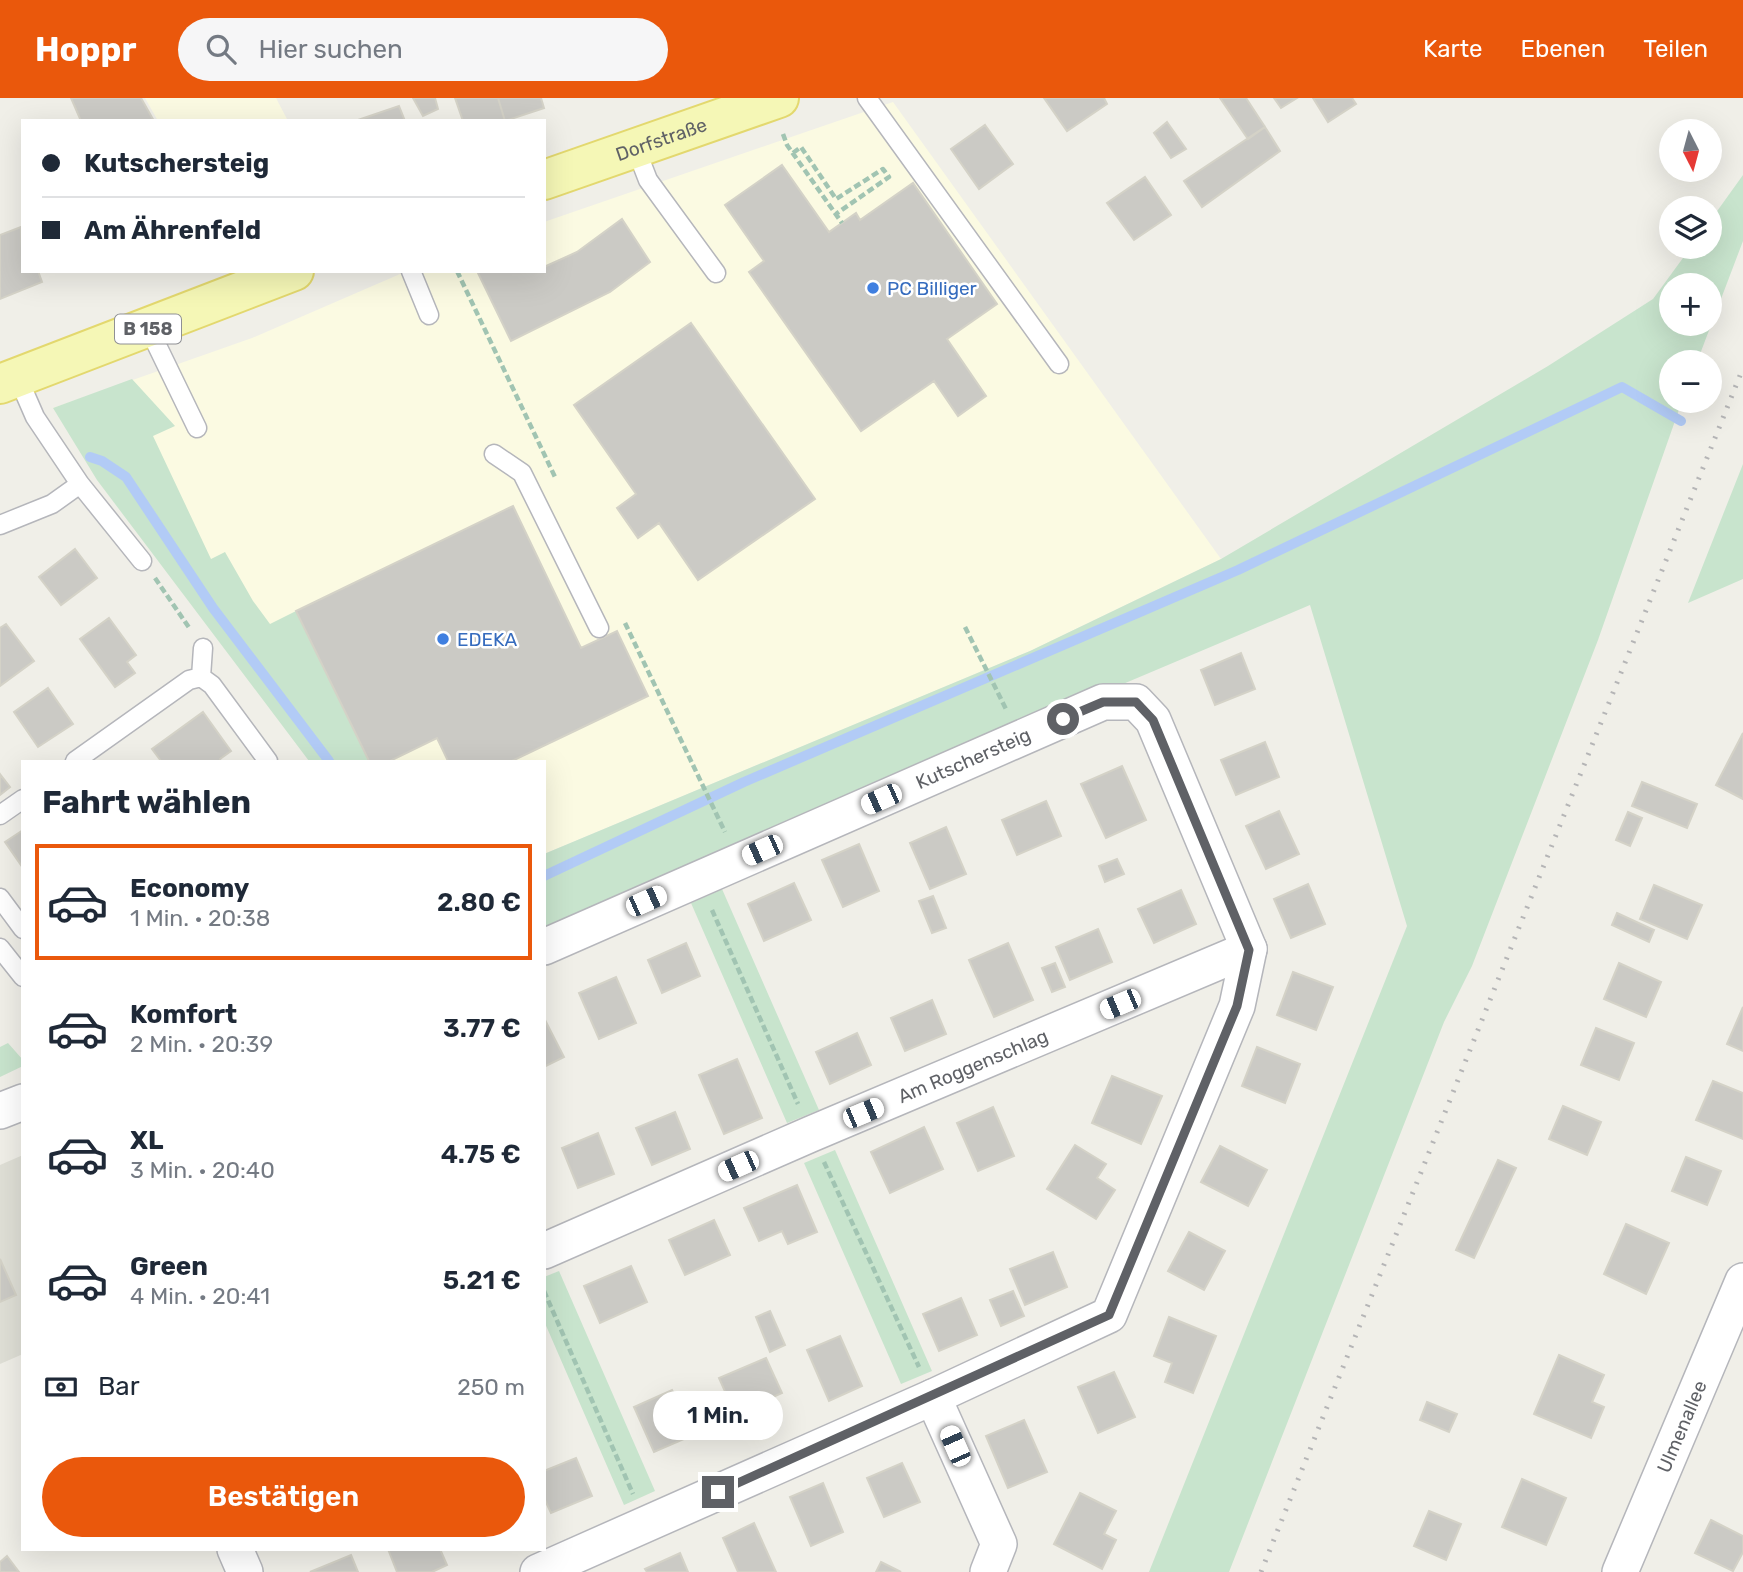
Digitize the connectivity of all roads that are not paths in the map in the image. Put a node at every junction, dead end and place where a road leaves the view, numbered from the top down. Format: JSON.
{"nodes":[{"id":1,"x":867,"y":98,"type":"edge"},
{"id":2,"x":781,"y":115,"type":"edge"},
{"id":3,"x":636,"y":149,"type":"junction"},
{"id":4,"x":546,"y":179,"type":"edge"},
{"id":5,"x":289,"y":273,"type":"edge"},
{"id":6,"x":412,"y":273,"type":"edge"},
{"id":7,"x":716,"y":273,"type":"dead end"},
{"id":8,"x":429,"y":315,"type":"dead end"},
{"id":9,"x":149,"y":329,"type":"junction"},
{"id":10,"x":1059,"y":364,"type":"dead end"},
{"id":11,"x":9,"y":381,"type":"edge"},
{"id":12,"x":197,"y":428,"type":"dead end"},
{"id":13,"x":494,"y":454,"type":"dead end"},
{"id":14,"x":80,"y":484,"type":"junction"},
{"id":15,"x":0,"y":525,"type":"edge"},
{"id":16,"x":142,"y":561,"type":"road end"},
{"id":17,"x":599,"y":628,"type":"dead end"},
{"id":18,"x":203,"y":648,"type":"road end"},
{"id":19,"x":201,"y":677,"type":"junction"},
{"id":20,"x":76,"y":760,"type":"edge"},
{"id":21,"x":267,"y":760,"type":"edge"},
{"id":22,"x":21,"y":800,"type":"edge"},
{"id":23,"x":0,"y":815,"type":"edge"},
{"id":24,"x":0,"y":898,"type":"edge"},
{"id":25,"x":21,"y":926,"type":"edge"},
{"id":26,"x":546,"y":946,"type":"edge"},
{"id":27,"x":0,"y":947,"type":"edge"},
{"id":28,"x":1249,"y":950,"type":"junction"},
{"id":29,"x":21,"y":974,"type":"edge"},
{"id":30,"x":21,"y":1103,"type":"edge"},
{"id":31,"x":0,"y":1111,"type":"edge"},
{"id":32,"x":546,"y":1250,"type":"edge"},
{"id":33,"x":1743,"y":1281,"type":"edge"},
{"id":34,"x":933,"y":1397,"type":"junction"},
{"id":35,"x":236,"y":1551,"type":"edge"},
{"id":36,"x":245,"y":1572,"type":"edge"},
{"id":37,"x":538,"y":1572,"type":"edge"},
{"id":38,"x":988,"y":1572,"type":"edge"},
{"id":39,"x":1620,"y":1572,"type":"edge"}],
"edges":[{"from":1,"to":10,"type":"lane"},
{"from":2,"to":3,"type":"main road","name":"Dorfstraße"},
{"from":3,"to":4,"type":"main road","name":"Dorfstraße"},
{"from":3,"to":7,"type":"lane"},
{"from":5,"to":9,"type":"main road","number":"B 158"},
{"from":6,"to":8,"type":"lane"},
{"from":9,"to":11,"type":"main road","number":"B 158"},
{"from":9,"to":12,"type":"lane"},
{"from":11,"to":14,"type":"lane"},
{"from":13,"to":17,"type":"lane"},
{"from":14,"to":15,"type":"lane"},
{"from":14,"to":16,"type":"lane"},
{"from":18,"to":19,"type":"lane"},
{"from":19,"to":20,"type":"lane"},
{"from":19,"to":21,"type":"lane"},
{"from":22,"to":23,"type":"lane"},
{"from":24,"to":25,"type":"lane"},
{"from":26,"to":28,"type":"street","name":"Kutschersteig"},
{"from":27,"to":29,"type":"lane"},
{"from":28,"to":32,"type":"street","name":"Am Roggenschlag"},
{"from":28,"to":34,"type":"street"},
{"from":30,"to":31,"type":"street"},
{"from":33,"to":39,"type":"street","name":"Ulmenallee"},
{"from":34,"to":37,"type":"street"},
{"from":34,"to":38,"type":"street"},
{"from":35,"to":36,"type":"street"}]}
